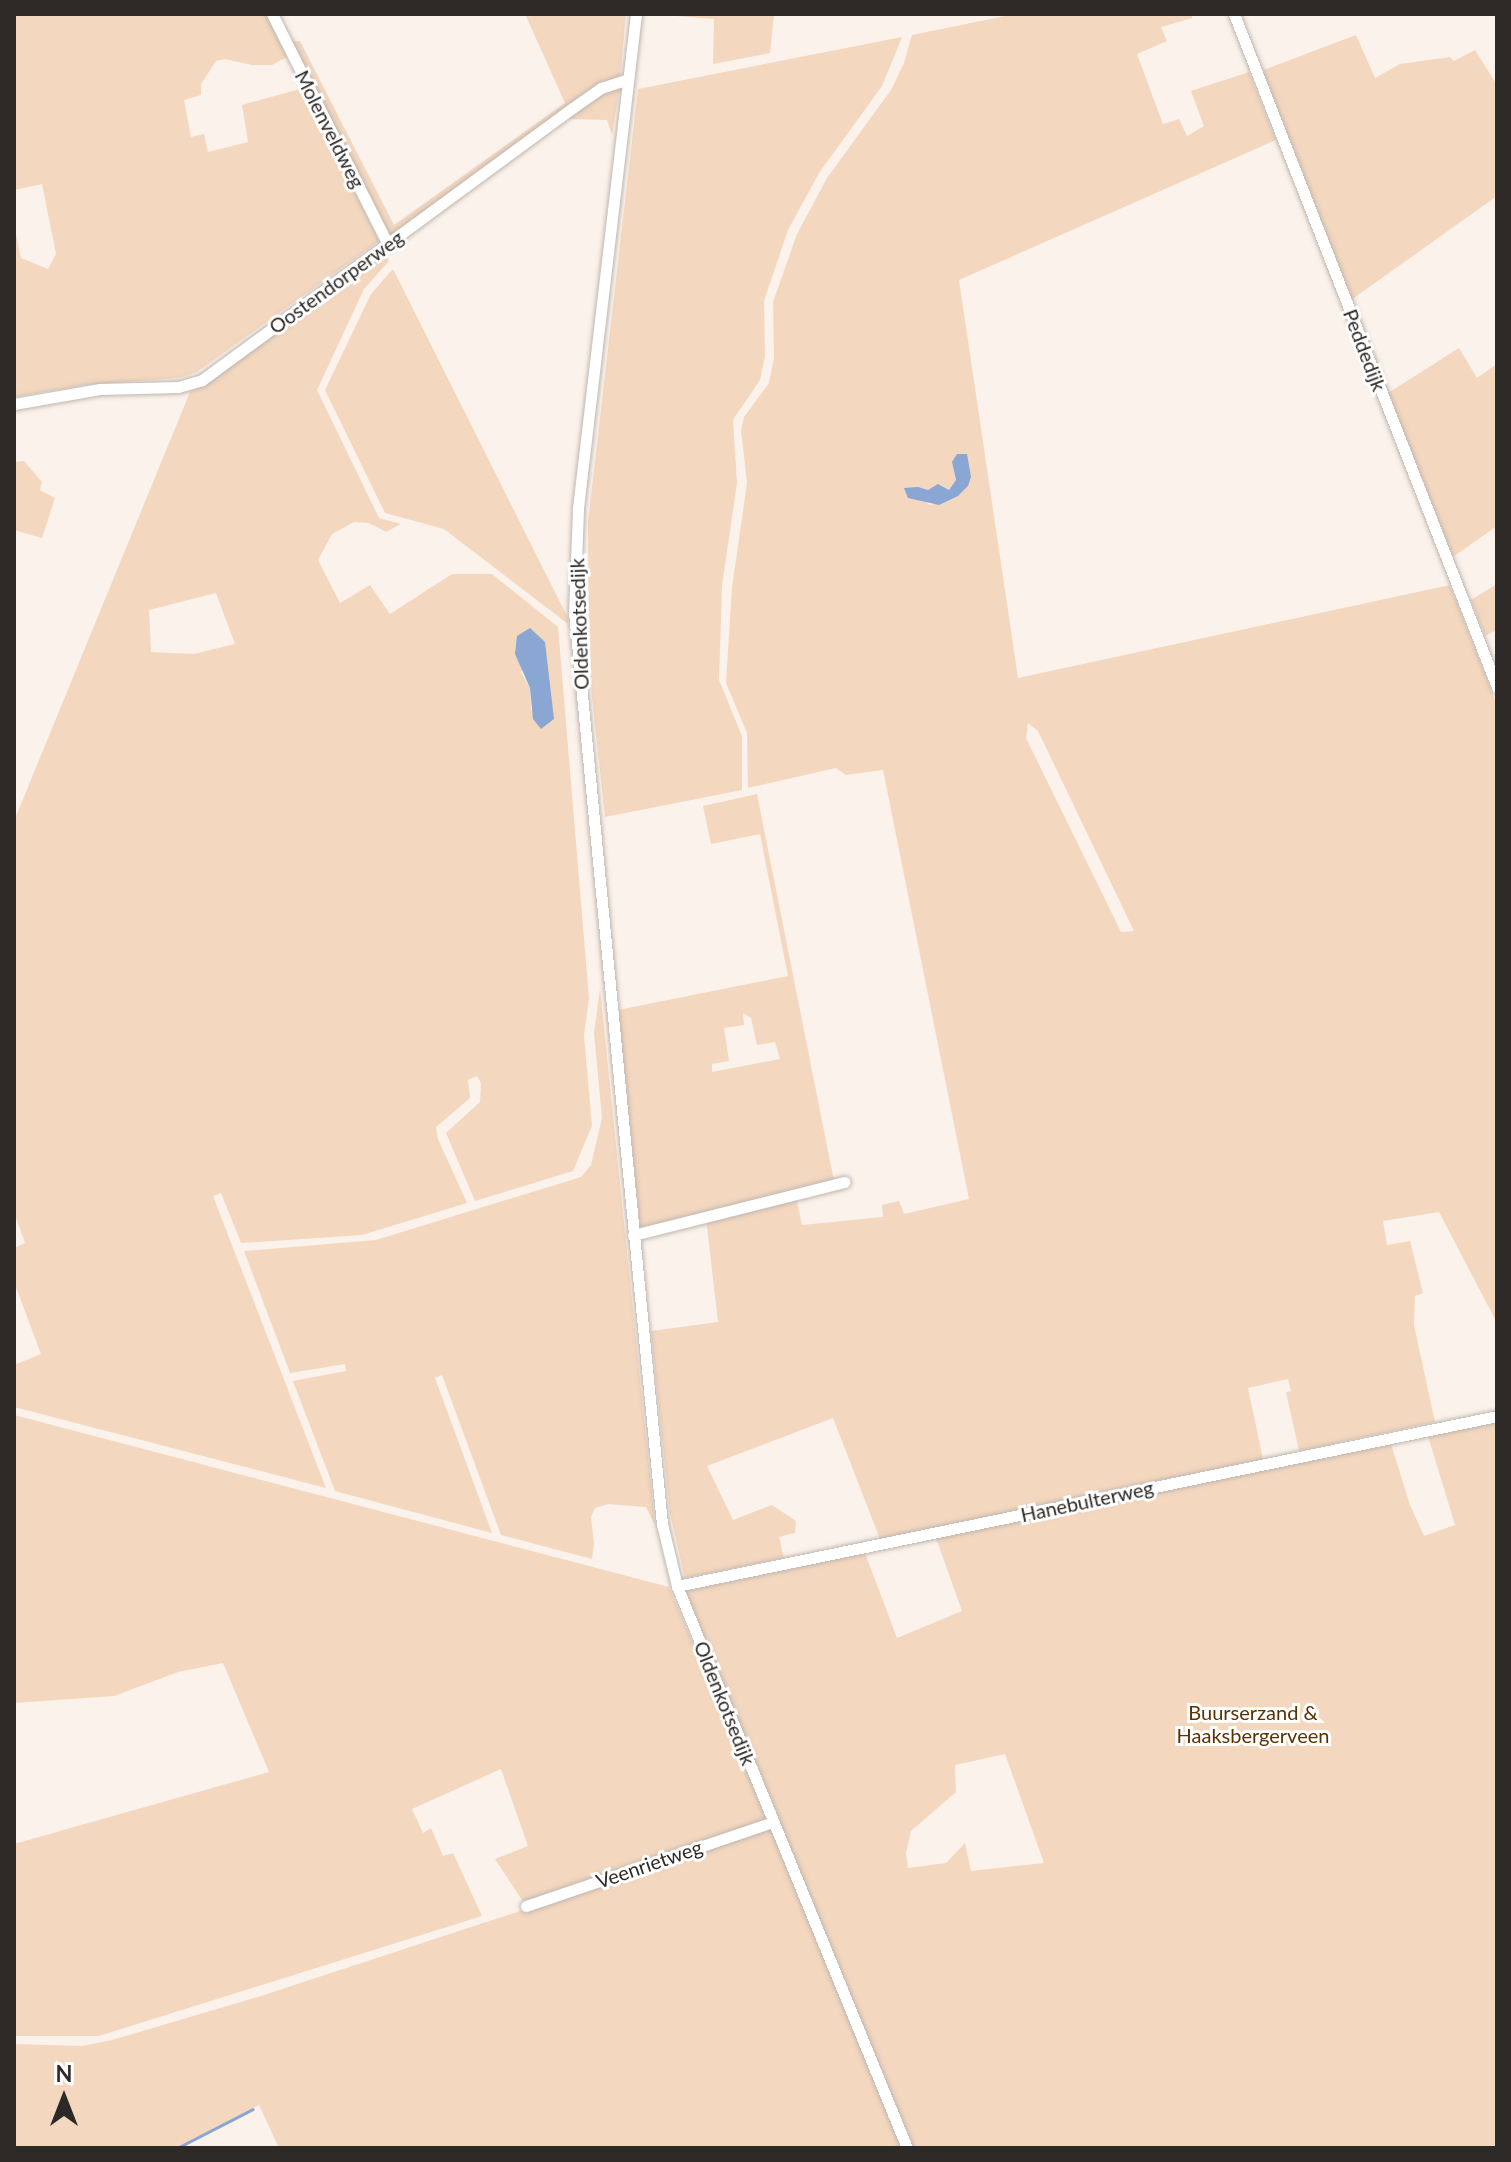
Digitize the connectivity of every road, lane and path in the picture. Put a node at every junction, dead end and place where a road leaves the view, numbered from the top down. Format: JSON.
{"nodes":[{"id":1,"x":272,"y":14,"type":"edge"},
{"id":2,"x":636,"y":14,"type":"edge"},
{"id":3,"x":1234,"y":14,"type":"edge"},
{"id":4,"x":628,"y":79,"type":"junction"},
{"id":5,"x":388,"y":245,"type":"junction"},
{"id":6,"x":14,"y":404,"type":"edge"},
{"id":7,"x":1497,"y":650,"type":"edge"},
{"id":8,"x":1483,"y":651,"type":"junction"},
{"id":9,"x":1497,"y":687,"type":"edge"},
{"id":10,"x":844,"y":1182,"type":"dead end"},
{"id":11,"x":633,"y":1235,"type":"junction"},
{"id":12,"x":1497,"y":1416,"type":"edge"},
{"id":13,"x":677,"y":1586,"type":"junction"},
{"id":14,"x":773,"y":1822,"type":"junction"},
{"id":15,"x":526,"y":1906,"type":"dead end"},
{"id":16,"x":907,"y":2148,"type":"edge"}],
"edges":[{"from":1,"to":5,"type":"street","name":"Molenveldweg"},
{"from":2,"to":4,"type":"street","name":"Oldenkotsedijk"},
{"from":3,"to":8,"type":"street","name":"Peddedijk"},
{"from":4,"to":5,"type":"street","name":"Oostendorperweg"},
{"from":4,"to":11,"type":"street","name":"Oldenkotsedijk"},
{"from":5,"to":6,"type":"street","name":"Oostendorperweg"},
{"from":7,"to":8,"type":"street"},
{"from":8,"to":9,"type":"street","name":"Peddedijk"},
{"from":10,"to":11,"type":"street"},
{"from":11,"to":13,"type":"street","name":"Oldenkotsedijk"},
{"from":12,"to":13,"type":"street","name":"Hanebulterweg"},
{"from":13,"to":14,"type":"street","name":"Oldenkotsedijk"},
{"from":14,"to":15,"type":"street","name":"Veenrietweg"},
{"from":14,"to":16,"type":"street","name":"Oldenkotsedijk"}]}
